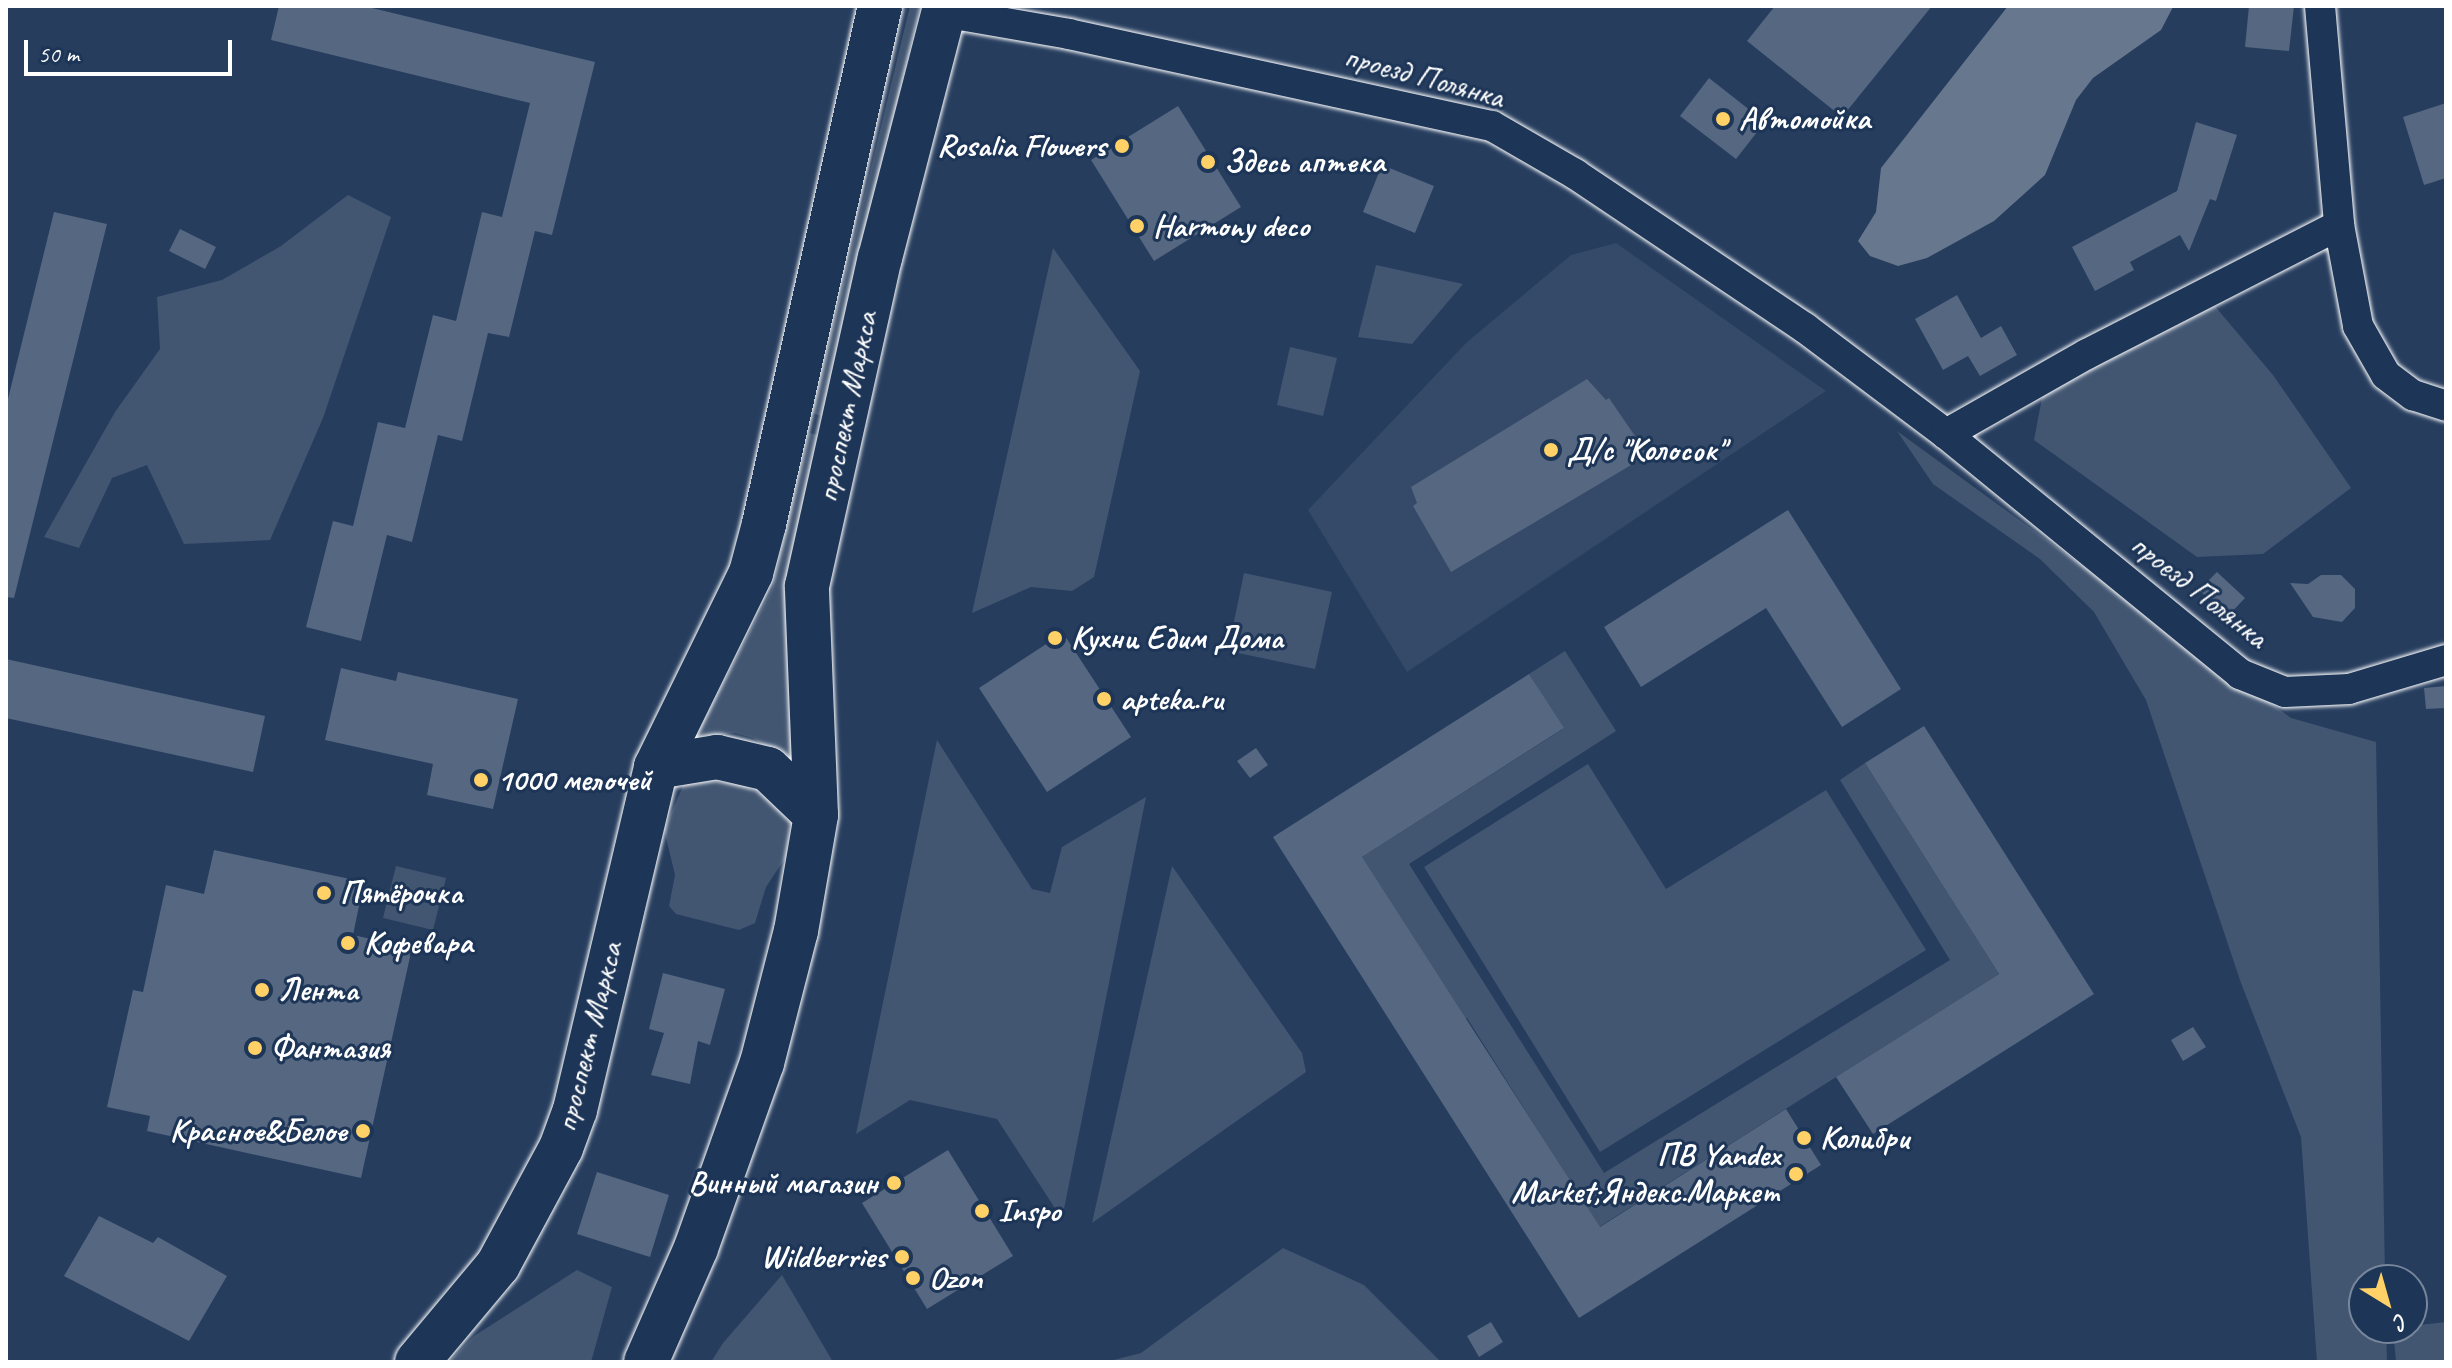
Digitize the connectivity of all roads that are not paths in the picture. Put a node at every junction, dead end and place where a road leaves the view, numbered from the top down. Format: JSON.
{"nodes":[{"id":1,"x":880,"y":6,"type":"edge"},
{"id":2,"x":2320,"y":6,"type":"edge"},
{"id":3,"x":944,"y":9,"type":"edge"},
{"id":4,"x":2339,"y":225,"type":"junction"},
{"id":5,"x":2446,"y":406,"type":"edge"},
{"id":6,"x":1946,"y":434,"type":"junction"},
{"id":7,"x":2446,"y":660,"type":"edge"},
{"id":8,"x":656,"y":767,"type":"junction"},
{"id":9,"x":816,"y":815,"type":"junction"},
{"id":10,"x":417,"y":1362,"type":"edge"},
{"id":11,"x":646,"y":1362,"type":"edge"}],
"edges":[{"from":1,"to":8,"type":"main road","name":"проспект Маркса"},
{"from":2,"to":4,"type":"street"},
{"from":3,"to":6,"type":"street","name":"проезд Полянка"},
{"from":3,"to":9,"type":"main road","name":"проспект Маркса"},
{"from":4,"to":5,"type":"street"},
{"from":4,"to":6,"type":"street"},
{"from":6,"to":7,"type":"street","name":"проезд Полянка"},
{"from":8,"to":9,"type":"main road"},
{"from":8,"to":10,"type":"main road","name":"проспект Маркса"},
{"from":9,"to":11,"type":"main road","name":"проспект Маркса"}]}
